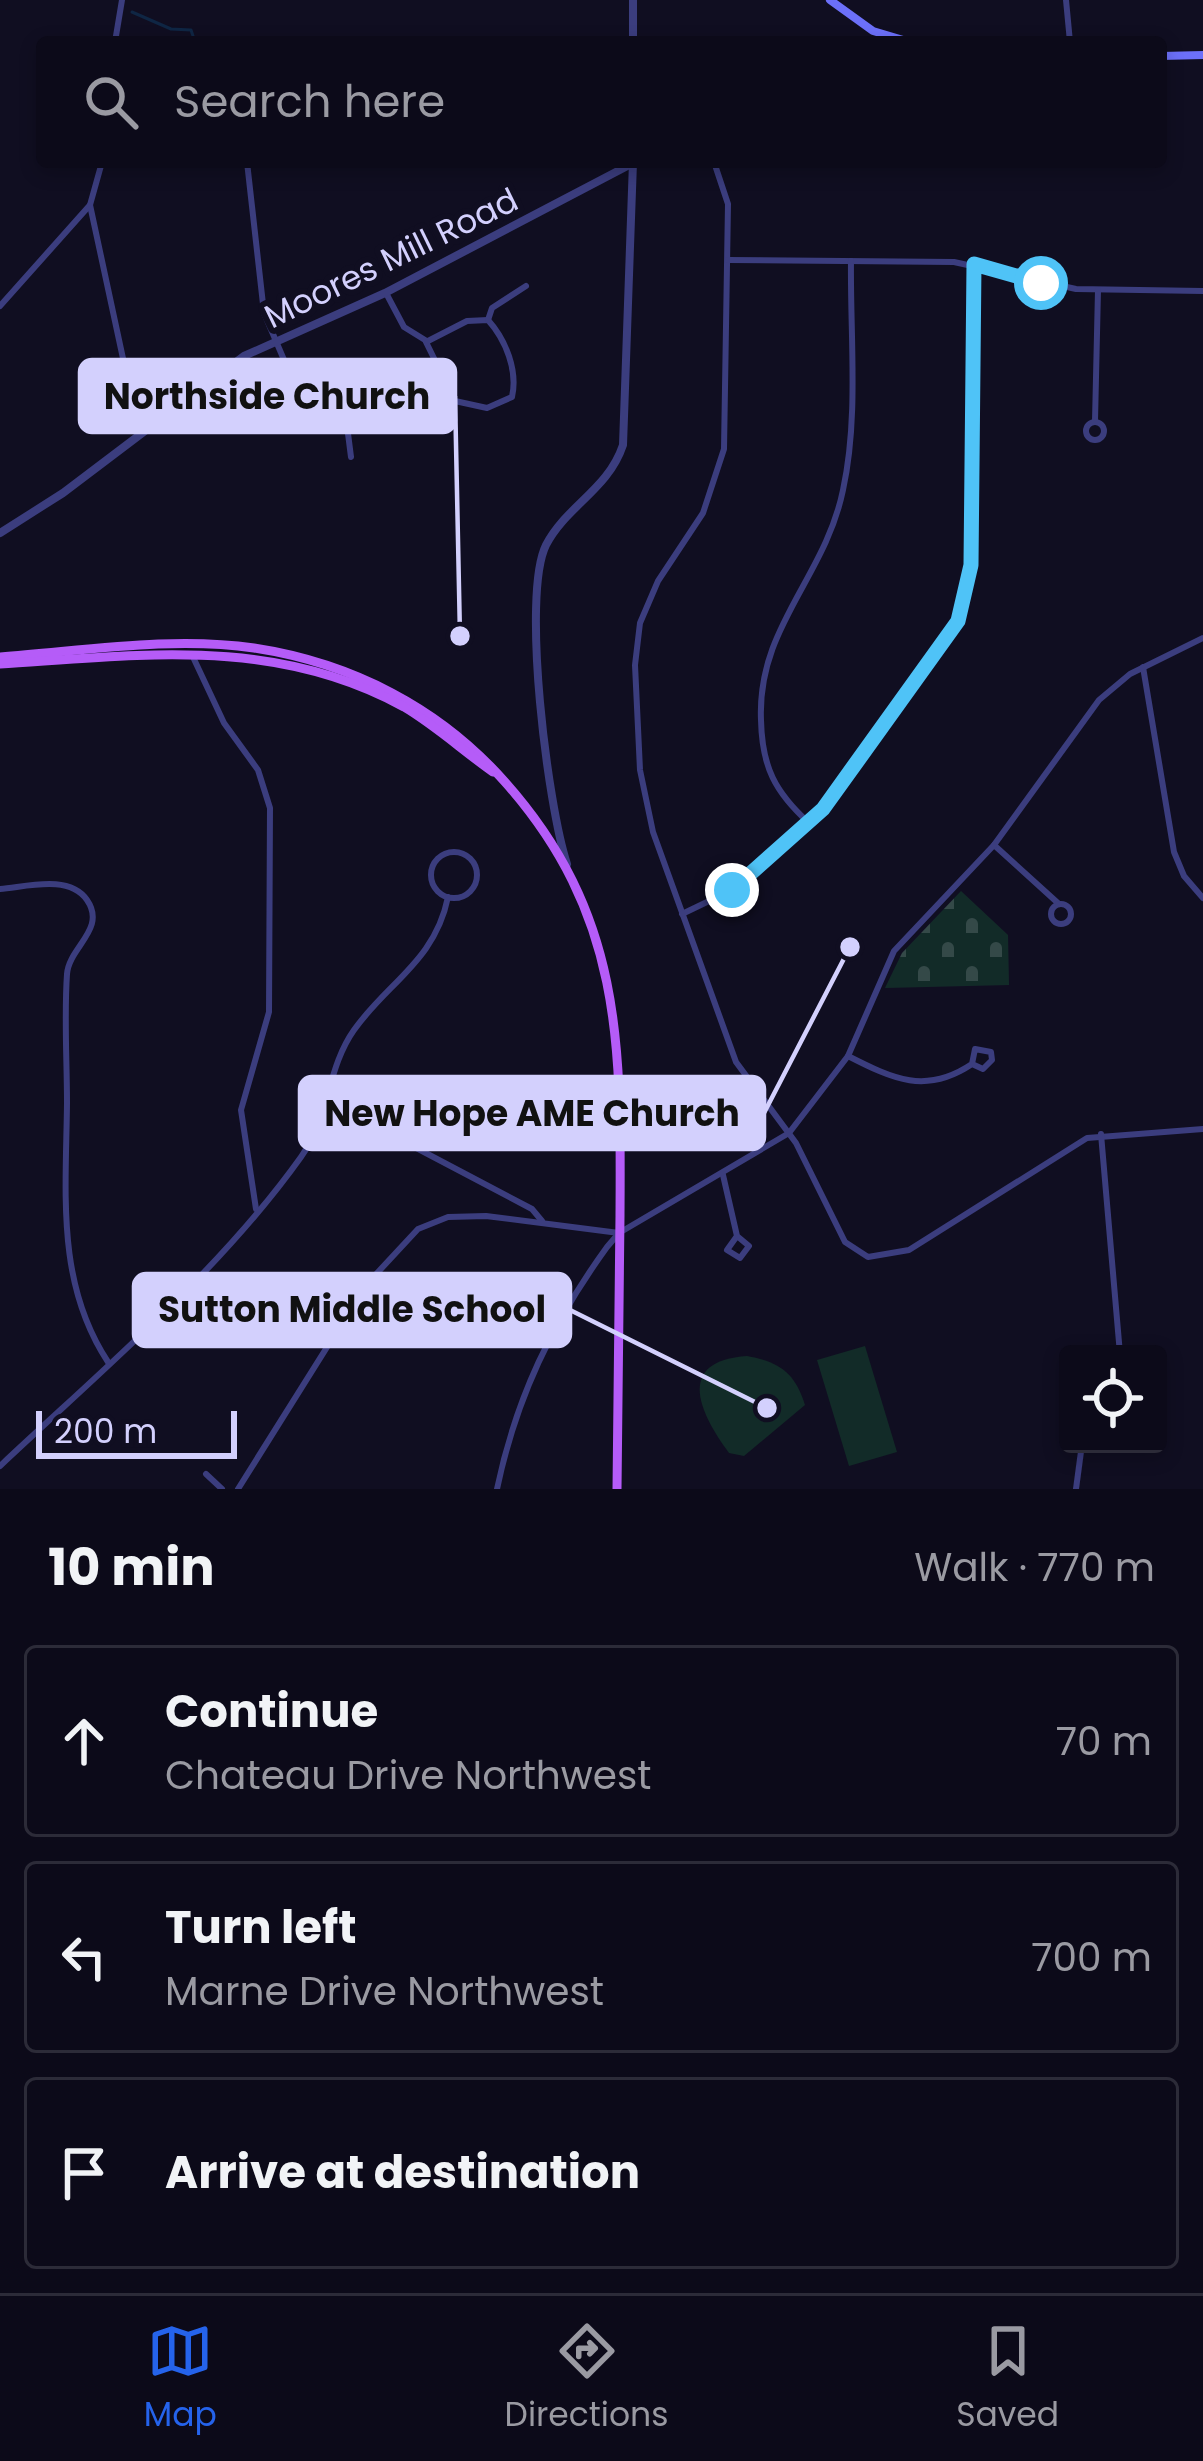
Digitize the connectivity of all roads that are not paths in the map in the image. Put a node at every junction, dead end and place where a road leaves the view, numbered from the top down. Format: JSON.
{"nodes":[{"id":1,"x":122,"y":0,"type":"edge"},
{"id":2,"x":633,"y":0,"type":"edge"},
{"id":3,"x":830,"y":0,"type":"edge"},
{"id":4,"x":1066,"y":0,"type":"edge"},
{"id":5,"x":116,"y":36,"type":"edge"},
{"id":6,"x":633,"y":36,"type":"edge"},
{"id":7,"x":881,"y":36,"type":"edge"},
{"id":8,"x":1069,"y":36,"type":"edge"},
{"id":9,"x":1203,"y":55,"type":"edge"},
{"id":10,"x":1167,"y":56,"type":"edge"},
{"id":11,"x":100,"y":168,"type":"edge"},
{"id":12,"x":249,"y":168,"type":"edge"},
{"id":13,"x":623,"y":168,"type":"edge"},
{"id":14,"x":634,"y":168,"type":"edge"},
{"id":15,"x":717,"y":168,"type":"edge"},
{"id":16,"x":90,"y":206,"type":"junction"},
{"id":17,"x":728,"y":260,"type":"junction"},
{"id":18,"x":851,"y":261,"type":"junction"},
{"id":19,"x":974,"y":264,"type":"junction"},
{"id":20,"x":526,"y":286,"type":"dead end"},
{"id":21,"x":1098,"y":290,"type":"junction"},
{"id":22,"x":1203,"y":291,"type":"edge"},
{"id":23,"x":386,"y":293,"type":"junction"},
{"id":24,"x":0,"y":306,"type":"edge"},
{"id":25,"x":488,"y":320,"type":"junction"},
{"id":26,"x":426,"y":342,"type":"junction"},
{"id":27,"x":274,"y":343,"type":"junction"},
{"id":28,"x":1095,"y":421,"type":"dead end"},
{"id":29,"x":149,"y":428,"type":"junction"},
{"id":30,"x":351,"y":457,"type":"dead end"},
{"id":31,"x":0,"y":533,"type":"edge"},
{"id":32,"x":1203,"y":638,"type":"edge"},
{"id":33,"x":192,"y":648,"type":"junction"},
{"id":34,"x":0,"y":661,"type":"edge"},
{"id":35,"x":1143,"y":667,"type":"junction"},
{"id":36,"x":549,"y":790,"type":"junction"},
{"id":37,"x":552,"y":806,"type":"junction"},
{"id":38,"x":538,"y":821,"type":"junction"},
{"id":39,"x":809,"y":824,"type":"junction"},
{"id":40,"x":994,"y":845,"type":"junction"},
{"id":41,"x":567,"y":864,"type":"junction"},
{"id":42,"x":0,"y":889,"type":"edge"},
{"id":43,"x":448,"y":897,"type":"junction"},
{"id":44,"x":1203,"y":898,"type":"edge"},
{"id":45,"x":1059,"y":904,"type":"dead end"},
{"id":46,"x":682,"y":914,"type":"junction"},
{"id":47,"x":848,"y":1057,"type":"junction"},
{"id":48,"x":972,"y":1064,"type":"dead end"},
{"id":49,"x":327,"y":1101,"type":"junction"},
{"id":50,"x":1203,"y":1129,"type":"edge"},
{"id":51,"x":788,"y":1133,"type":"junction"},
{"id":52,"x":1101,"y":1134,"type":"junction"},
{"id":53,"x":723,"y":1175,"type":"junction"},
{"id":54,"x":256,"y":1209,"type":"junction"},
{"id":55,"x":542,"y":1221,"type":"junction"},
{"id":56,"x":620,"y":1233,"type":"junction"},
{"id":57,"x":737,"y":1237,"type":"dead end"},
{"id":58,"x":1119,"y":1345,"type":"edge"},
{"id":59,"x":108,"y":1362,"type":"junction"},
{"id":60,"x":1081,"y":1453,"type":"edge"},
{"id":61,"x":0,"y":1466,"type":"edge"},
{"id":62,"x":206,"y":1474,"type":"dead end"},
{"id":63,"x":222,"y":1489,"type":"edge"},
{"id":64,"x":238,"y":1489,"type":"edge"},
{"id":65,"x":496,"y":1489,"type":"edge"},
{"id":66,"x":617,"y":1489,"type":"edge"},
{"id":67,"x":1076,"y":1489,"type":"edge"}],
"edges":[{"from":1,"to":5,"type":"street"},
{"from":2,"to":6,"type":"street"},
{"from":3,"to":7,"type":"main road"},
{"from":4,"to":8,"type":"street"},
{"from":9,"to":10,"type":"main road"},
{"from":11,"to":16,"type":"street"},
{"from":12,"to":27,"type":"street"},
{"from":13,"to":23,"type":"street","name":"Moores Mill Road"},
{"from":14,"to":36,"type":"street"},
{"from":15,"to":17,"type":"street"},
{"from":16,"to":24,"type":"street"},
{"from":16,"to":29,"type":"street"},
{"from":17,"to":18,"type":"street"},
{"from":17,"to":46,"type":"street"},
{"from":18,"to":19,"type":"street"},
{"from":18,"to":39,"type":"street"},
{"from":19,"to":21,"type":"street"},
{"from":19,"to":39,"type":"street"},
{"from":20,"to":25,"type":"street"},
{"from":21,"to":22,"type":"street"},
{"from":21,"to":28,"type":"street"},
{"from":23,"to":26,"type":"street"},
{"from":23,"to":27,"type":"street","name":"Moores Mill Road"},
{"from":25,"to":26,"type":"street"},
{"from":25,"to":26,"type":"street"},
{"from":27,"to":29,"type":"street","name":"Moores Mill Road"},
{"from":27,"to":30,"type":"street"},
{"from":29,"to":31,"type":"street","name":"Moores Mill Road"},
{"from":32,"to":35,"type":"street"},
{"from":33,"to":34,"type":"main road"},
{"from":33,"to":38,"type":"main road"},
{"from":33,"to":54,"type":"street"},
{"from":35,"to":40,"type":"street"},
{"from":35,"to":44,"type":"street"},
{"from":36,"to":37,"type":"street"},
{"from":36,"to":38,"type":"street"},
{"from":37,"to":38,"type":"street"},
{"from":37,"to":41,"type":"street"},
{"from":38,"to":41,"type":"main road"},
{"from":39,"to":46,"type":"street"},
{"from":40,"to":45,"type":"street"},
{"from":40,"to":47,"type":"street"},
{"from":41,"to":56,"type":"main road"},
{"from":42,"to":59,"type":"street"},
{"from":43,"to":43,"type":"street"},
{"from":43,"to":49,"type":"street"},
{"from":46,"to":51,"type":"street"},
{"from":47,"to":48,"type":"street"},
{"from":47,"to":51,"type":"street"},
{"from":49,"to":54,"type":"street"},
{"from":49,"to":55,"type":"street"},
{"from":50,"to":52,"type":"street"},
{"from":51,"to":52,"type":"street"},
{"from":51,"to":53,"type":"street"},
{"from":52,"to":58,"type":"street"},
{"from":53,"to":56,"type":"street"},
{"from":53,"to":57,"type":"street"},
{"from":54,"to":59,"type":"street"},
{"from":55,"to":56,"type":"street"},
{"from":55,"to":64,"type":"street"},
{"from":56,"to":65,"type":"street"},
{"from":56,"to":66,"type":"main road"},
{"from":59,"to":61,"type":"street"},
{"from":60,"to":67,"type":"street"},
{"from":62,"to":63,"type":"street"}]}
